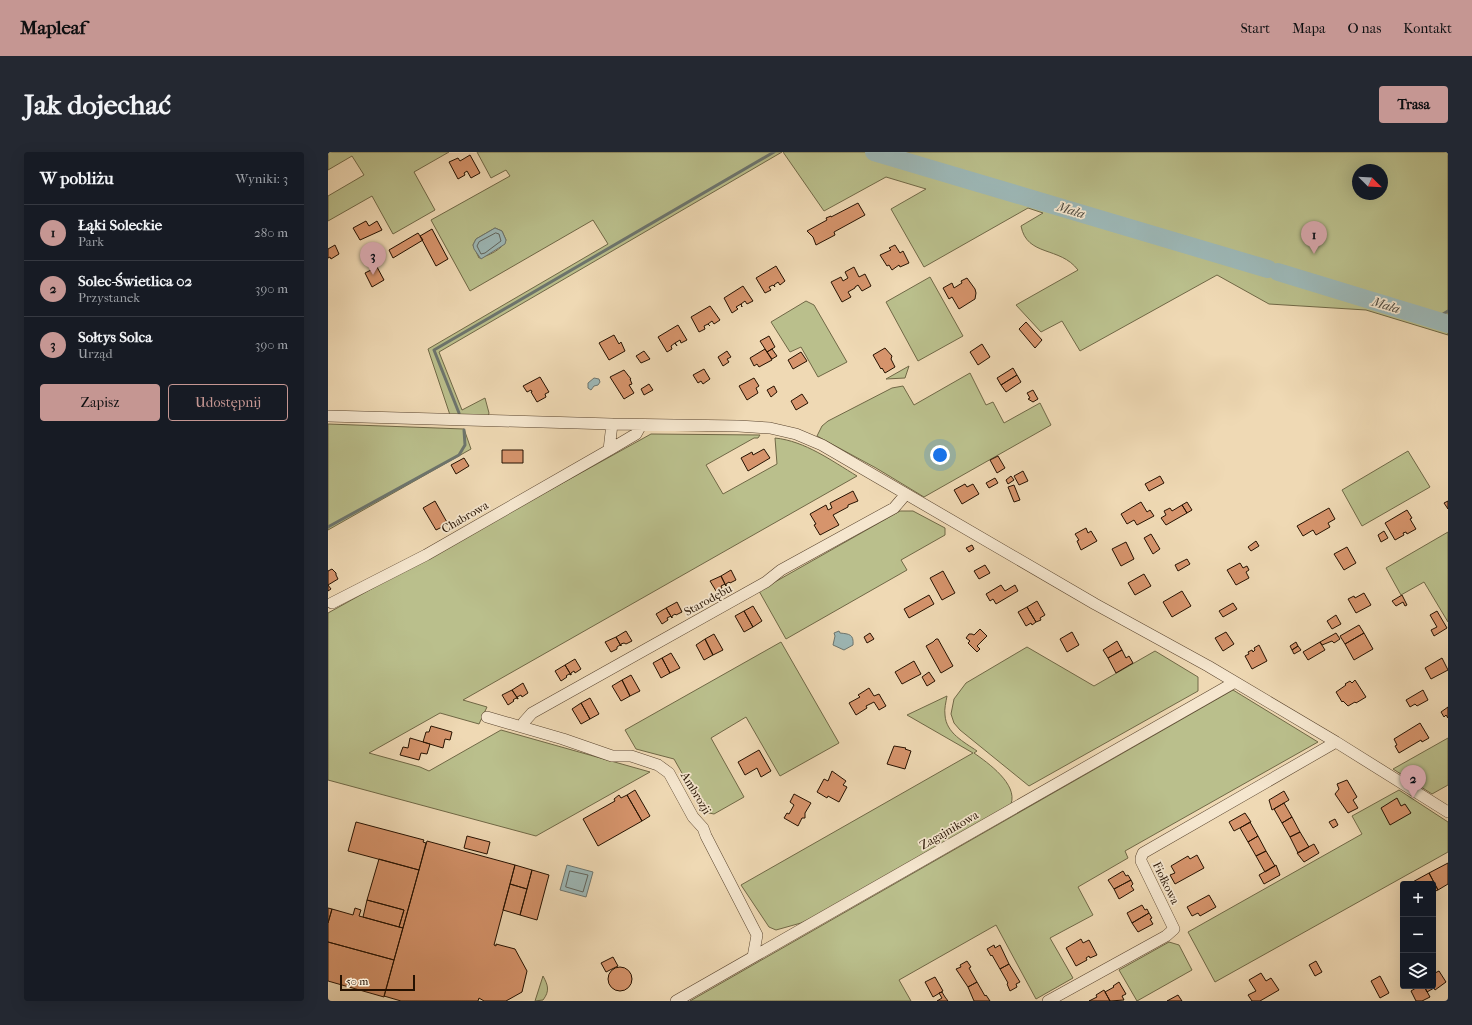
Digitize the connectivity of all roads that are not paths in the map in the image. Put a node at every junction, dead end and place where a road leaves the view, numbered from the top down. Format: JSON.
{"nodes":[{"id":1,"x":328,"y":416,"type":"edge"},
{"id":2,"x":612,"y":424,"type":"junction"},
{"id":3,"x":641,"y":425,"type":"junction"},
{"id":4,"x":609,"y":450,"type":"junction"},
{"id":5,"x":906,"y":494,"type":"junction"},
{"id":6,"x":332,"y":603,"type":"dead end"},
{"id":7,"x":1235,"y":682,"type":"junction"},
{"id":8,"x":487,"y":717,"type":"dead end"},
{"id":9,"x":522,"y":727,"type":"junction"},
{"id":10,"x":1336,"y":742,"type":"junction"},
{"id":11,"x":1448,"y":812,"type":"edge"},
{"id":12,"x":753,"y":957,"type":"junction"},
{"id":13,"x":676,"y":1001,"type":"edge"},
{"id":14,"x":1048,"y":1001,"type":"edge"}],
"edges":[{"from":1,"to":2,"type":"street"},
{"from":2,"to":3,"type":"street"},
{"from":2,"to":4,"type":"street"},
{"from":3,"to":4,"type":"street","name":"Chabrowa"},
{"from":3,"to":5,"type":"street"},
{"from":4,"to":6,"type":"street","name":"Chabrowa"},
{"from":5,"to":7,"type":"street"},
{"from":5,"to":9,"type":"street","name":"Starodębu"},
{"from":7,"to":10,"type":"street"},
{"from":7,"to":12,"type":"street","name":"Zagajnikowa"},
{"from":8,"to":9,"type":"street","name":"Ambrozji"},
{"from":9,"to":12,"type":"street","name":"Ambrozji"},
{"from":10,"to":11,"type":"street"},
{"from":10,"to":14,"type":"street","name":"Fiołkowa"},
{"from":12,"to":13,"type":"street","name":"Zagajnikowa"}]}
